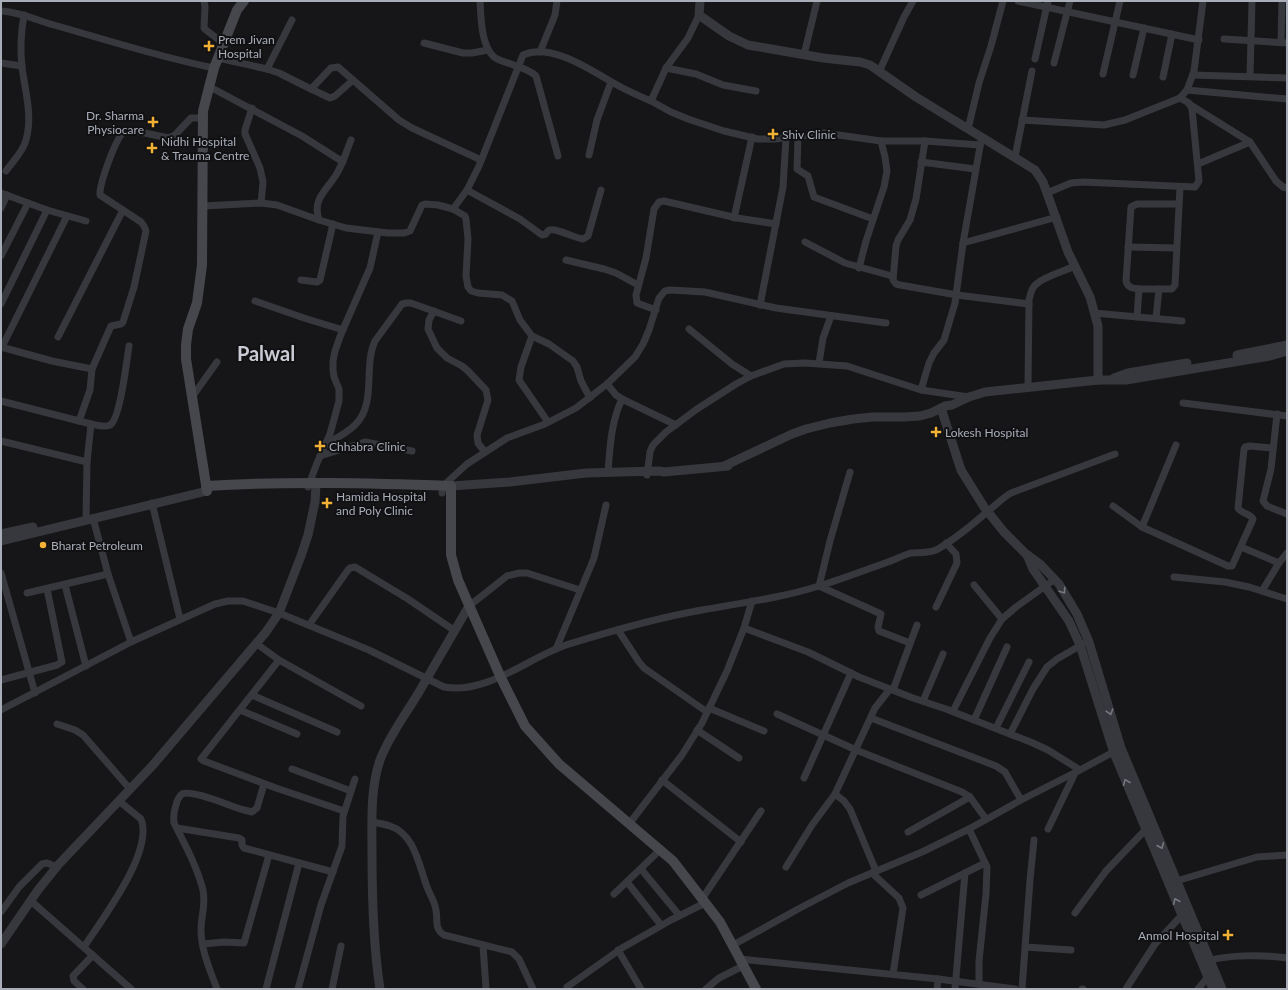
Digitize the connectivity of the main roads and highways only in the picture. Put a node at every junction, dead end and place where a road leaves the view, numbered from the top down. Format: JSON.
{"nodes":[{"id":1,"x":244,"y":1,"type":"edge"},
{"id":2,"x":756,"y":989,"type":"edge"}],
"edges":[{"from":1,"to":2,"type":"main road"}]}
